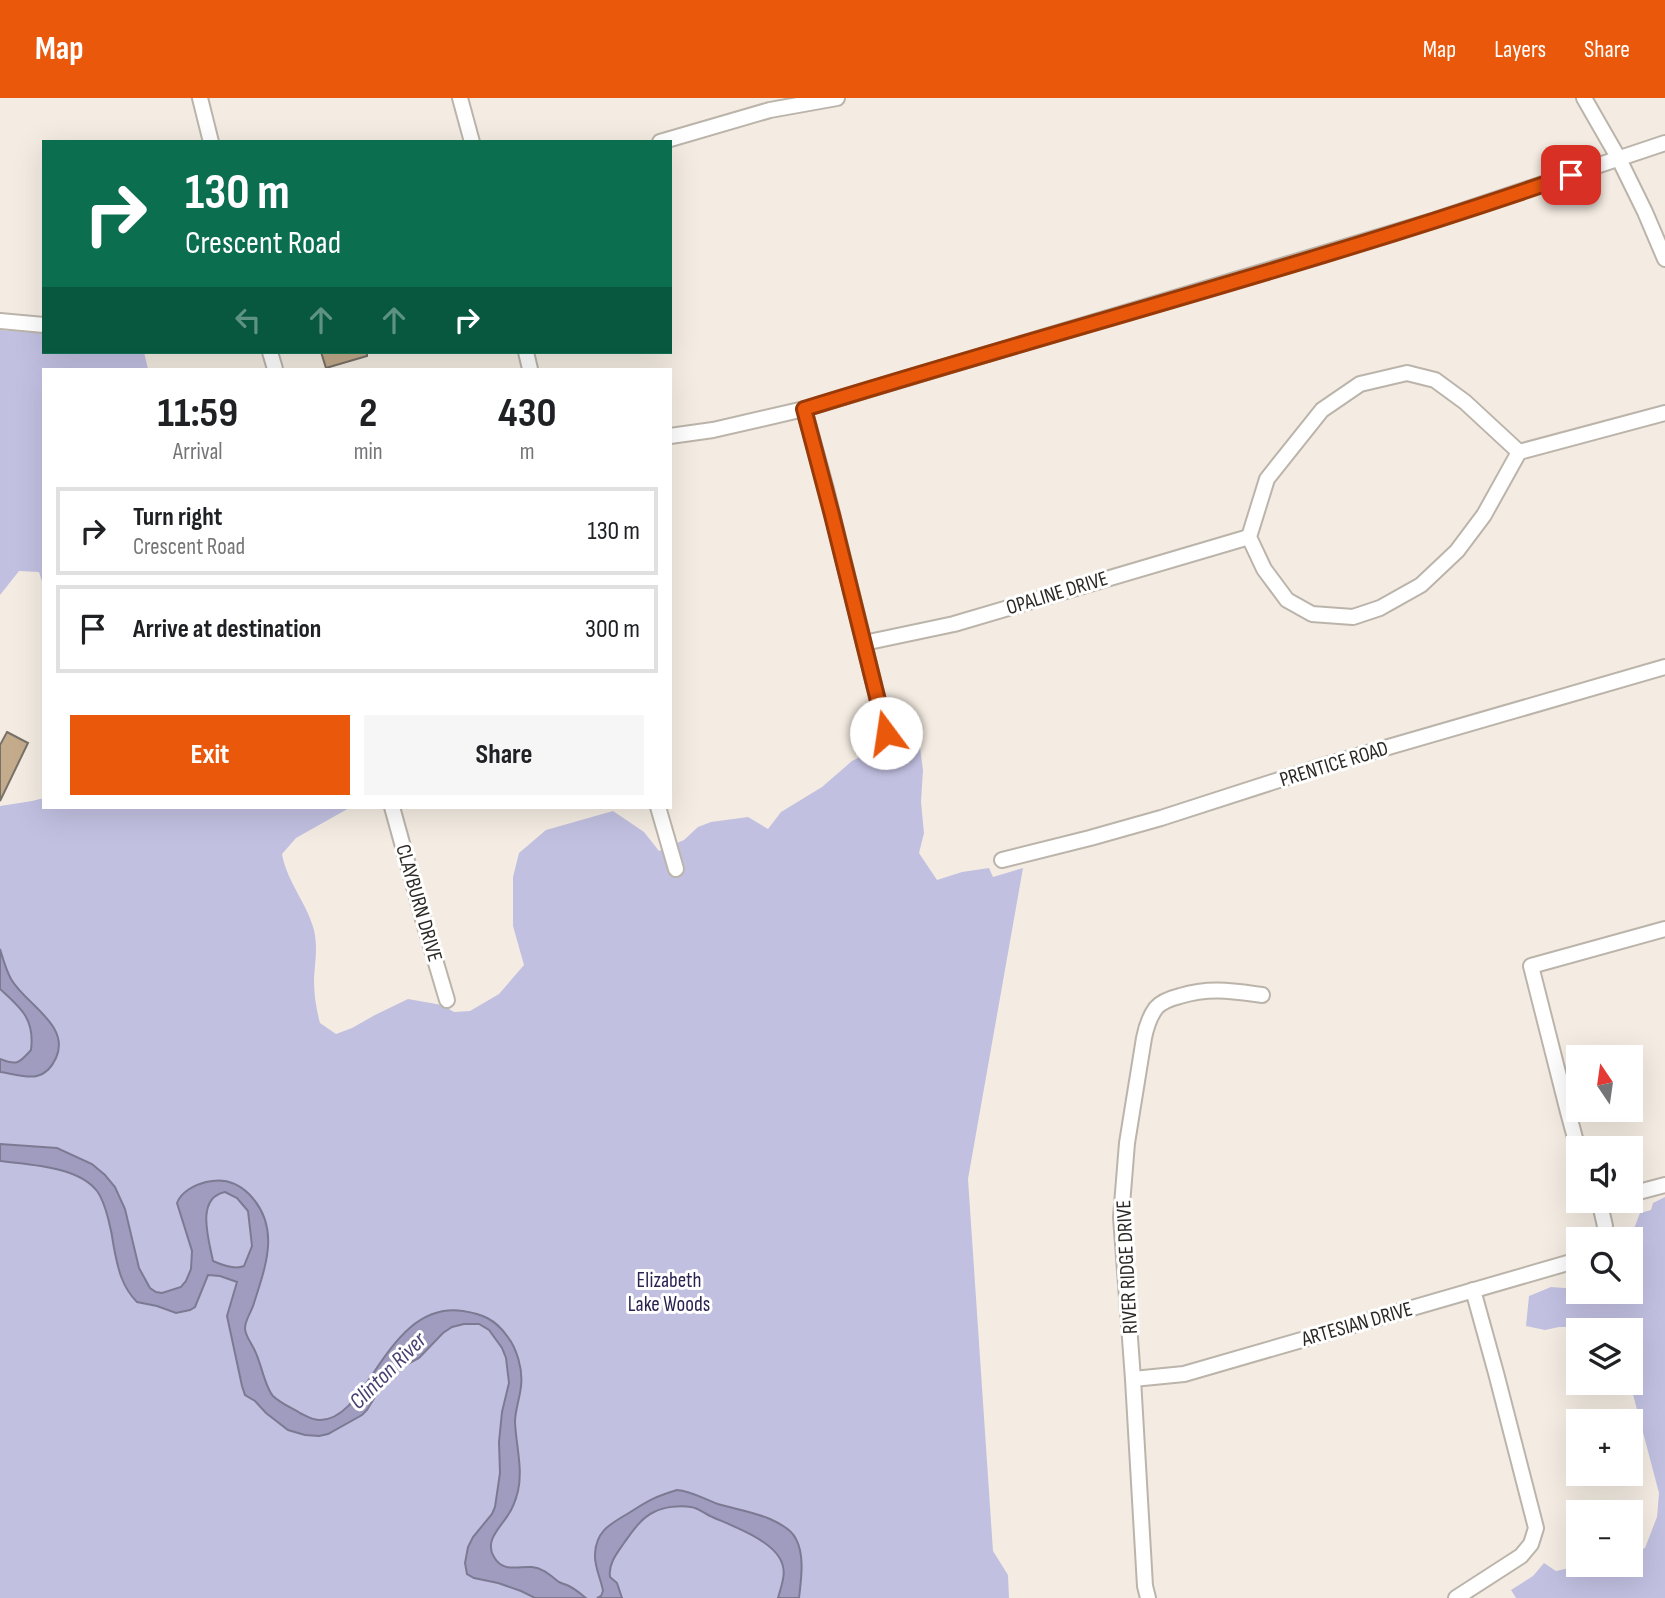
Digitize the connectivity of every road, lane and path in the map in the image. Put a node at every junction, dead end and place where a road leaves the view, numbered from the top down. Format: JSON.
{"nodes":[{"id":1,"x":200,"y":98,"type":"edge"},
{"id":2,"x":460,"y":98,"type":"edge"},
{"id":3,"x":837,"y":98,"type":"edge"},
{"id":4,"x":1584,"y":98,"type":"edge"},
{"id":5,"x":210,"y":140,"type":"edge"},
{"id":6,"x":471,"y":140,"type":"edge"},
{"id":7,"x":667,"y":140,"type":"edge"},
{"id":8,"x":1665,"y":143,"type":"edge"},
{"id":9,"x":1619,"y":159,"type":"junction"},
{"id":10,"x":1665,"y":259,"type":"edge"},
{"id":11,"x":0,"y":321,"type":"edge"},
{"id":12,"x":42,"y":325,"type":"edge"},
{"id":13,"x":804,"y":409,"type":"junction"},
{"id":14,"x":1665,"y":413,"type":"edge"},
{"id":15,"x":672,"y":436,"type":"edge"},
{"id":16,"x":1519,"y":452,"type":"junction"},
{"id":17,"x":1249,"y":537,"type":"junction"},
{"id":18,"x":864,"y":643,"type":"junction"},
{"id":19,"x":1665,"y":667,"type":"edge"},
{"id":20,"x":886,"y":733,"type":"dead end"},
{"id":21,"x":393,"y":809,"type":"edge"},
{"id":22,"x":659,"y":809,"type":"edge"},
{"id":23,"x":1002,"y":860,"type":"dead end"},
{"id":24,"x":676,"y":869,"type":"dead end"},
{"id":25,"x":1665,"y":929,"type":"edge"},
{"id":26,"x":1262,"y":995,"type":"dead end"},
{"id":27,"x":447,"y":1000,"type":"dead end"},
{"id":28,"x":1574,"y":1136,"type":"edge"},
{"id":29,"x":1665,"y":1185,"type":"edge"},
{"id":30,"x":1643,"y":1191,"type":"edge"},
{"id":31,"x":1566,"y":1263,"type":"edge"},
{"id":32,"x":1473,"y":1290,"type":"junction"},
{"id":33,"x":1133,"y":1379,"type":"junction"},
{"id":34,"x":1147,"y":1598,"type":"edge"},
{"id":35,"x":1456,"y":1598,"type":"edge"}],
"edges":[{"from":1,"to":5,"type":"street"},
{"from":2,"to":6,"type":"street"},
{"from":3,"to":7,"type":"street"},
{"from":4,"to":9,"type":"street"},
{"from":8,"to":9,"type":"street"},
{"from":9,"to":10,"type":"street"},
{"from":9,"to":13,"type":"street"},
{"from":11,"to":12,"type":"street"},
{"from":13,"to":15,"type":"street"},
{"from":13,"to":18,"type":"street"},
{"from":14,"to":16,"type":"street"},
{"from":16,"to":17,"type":"street"},
{"from":16,"to":17,"type":"street"},
{"from":17,"to":18,"type":"street","name":"OPALINE DRIVE"},
{"from":18,"to":20,"type":"street"},
{"from":19,"to":23,"type":"street","name":"PRENTICE ROAD"},
{"from":21,"to":27,"type":"street","name":"CLAYBURN DRIVE"},
{"from":22,"to":24,"type":"street"},
{"from":25,"to":28,"type":"street"},
{"from":26,"to":33,"type":"street","name":"RIVER RIDGE DRIVE"},
{"from":29,"to":30,"type":"street"},
{"from":31,"to":32,"type":"street","name":"ARTESIAN DRIVE"},
{"from":32,"to":33,"type":"street","name":"ARTESIAN DRIVE"},
{"from":32,"to":35,"type":"street"},
{"from":33,"to":34,"type":"street","name":"RIVER RIDGE DRIVE"}]}
